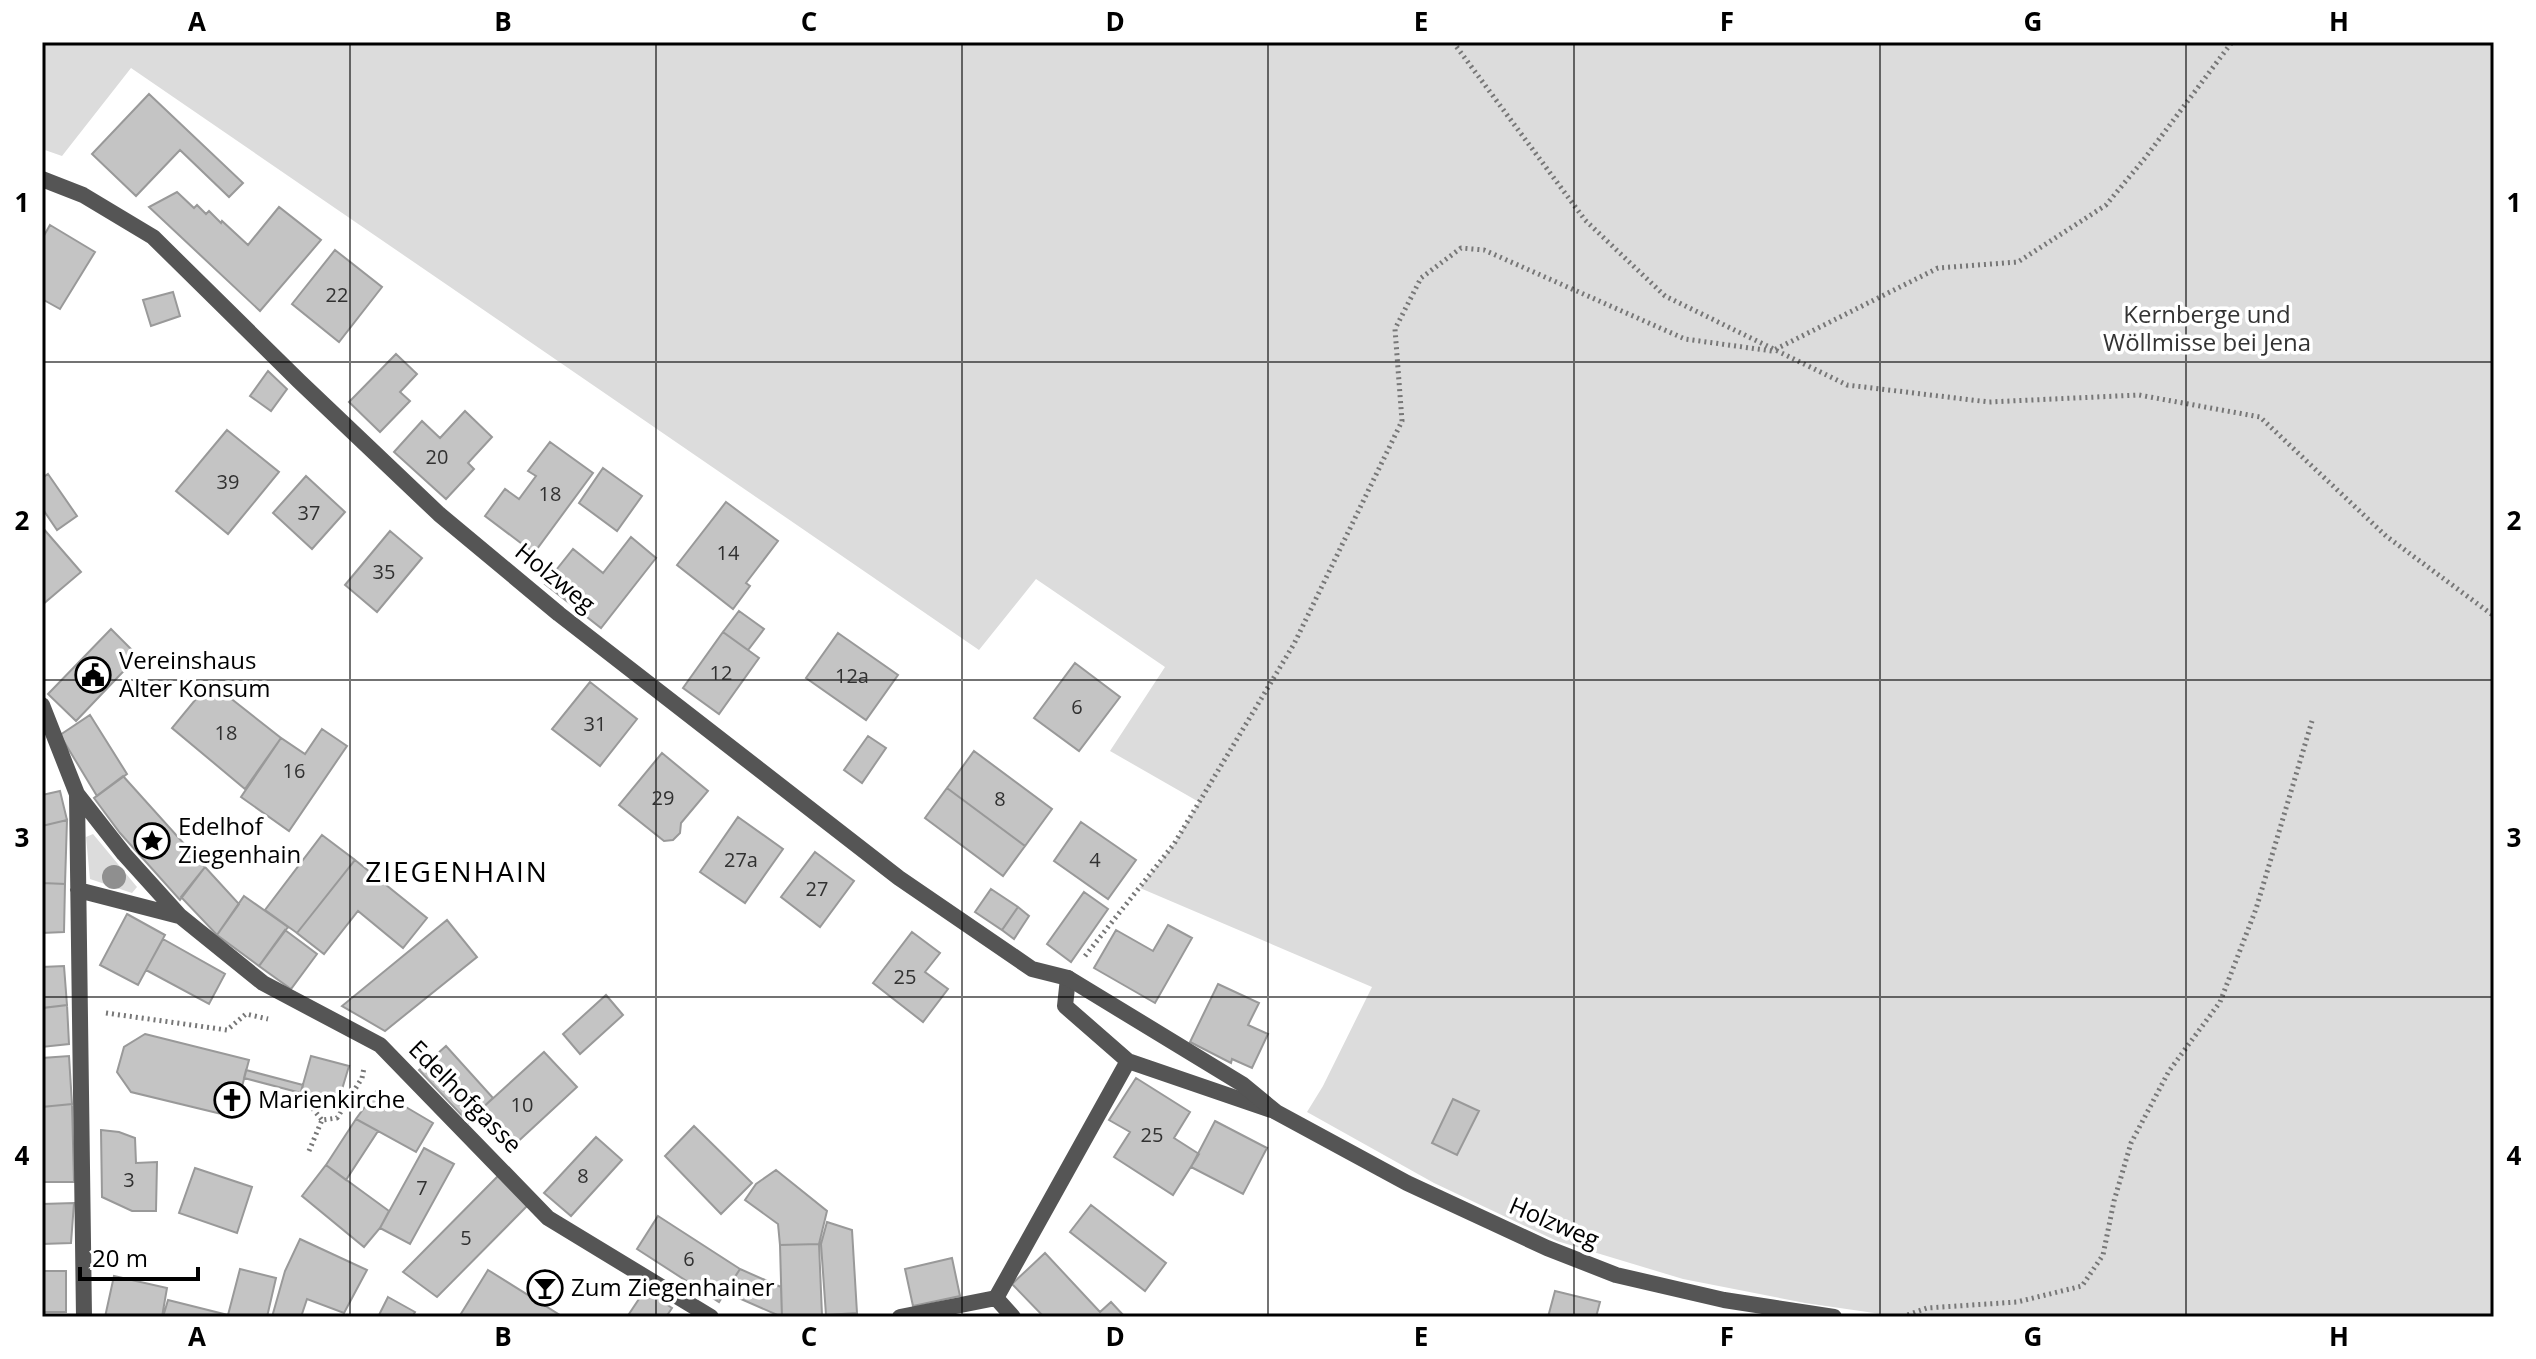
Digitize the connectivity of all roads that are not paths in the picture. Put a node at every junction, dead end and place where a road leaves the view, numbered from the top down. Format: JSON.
{"nodes":[{"id":1,"x":42,"y":179,"type":"edge"},
{"id":2,"x":42,"y":705,"type":"edge"},
{"id":3,"x":77,"y":794,"type":"junction"},
{"id":4,"x":78,"y":890,"type":"junction"},
{"id":5,"x":180,"y":916,"type":"junction"},
{"id":6,"x":1068,"y":978,"type":"junction"},
{"id":7,"x":1128,"y":1061,"type":"junction"},
{"id":8,"x":1276,"y":1112,"type":"junction"},
{"id":9,"x":996,"y":1298,"type":"junction"},
{"id":10,"x":84,"y":1317,"type":"edge"},
{"id":11,"x":711,"y":1317,"type":"edge"},
{"id":12,"x":900,"y":1317,"type":"edge"},
{"id":13,"x":1013,"y":1317,"type":"edge"},
{"id":14,"x":1834,"y":1317,"type":"edge"}],
"edges":[{"from":1,"to":6,"type":"street","name":"Holzweg"},
{"from":2,"to":3,"type":"street","name":"Edelhofgasse"},
{"from":3,"to":4,"type":"street"},
{"from":3,"to":5,"type":"street","name":"Edelhofgasse"},
{"from":4,"to":5,"type":"street","name":"Edelhofgasse"},
{"from":4,"to":10,"type":"street"},
{"from":5,"to":11,"type":"street","name":"Edelhofgasse"},
{"from":6,"to":7,"type":"street","name":"Holzweg"},
{"from":6,"to":8,"type":"street","name":"Holzweg"},
{"from":7,"to":8,"type":"street","name":"Holzweg"},
{"from":7,"to":9,"type":"street"},
{"from":8,"to":14,"type":"street","name":"Holzweg"},
{"from":9,"to":12,"type":"street"},
{"from":9,"to":13,"type":"street"}]}
